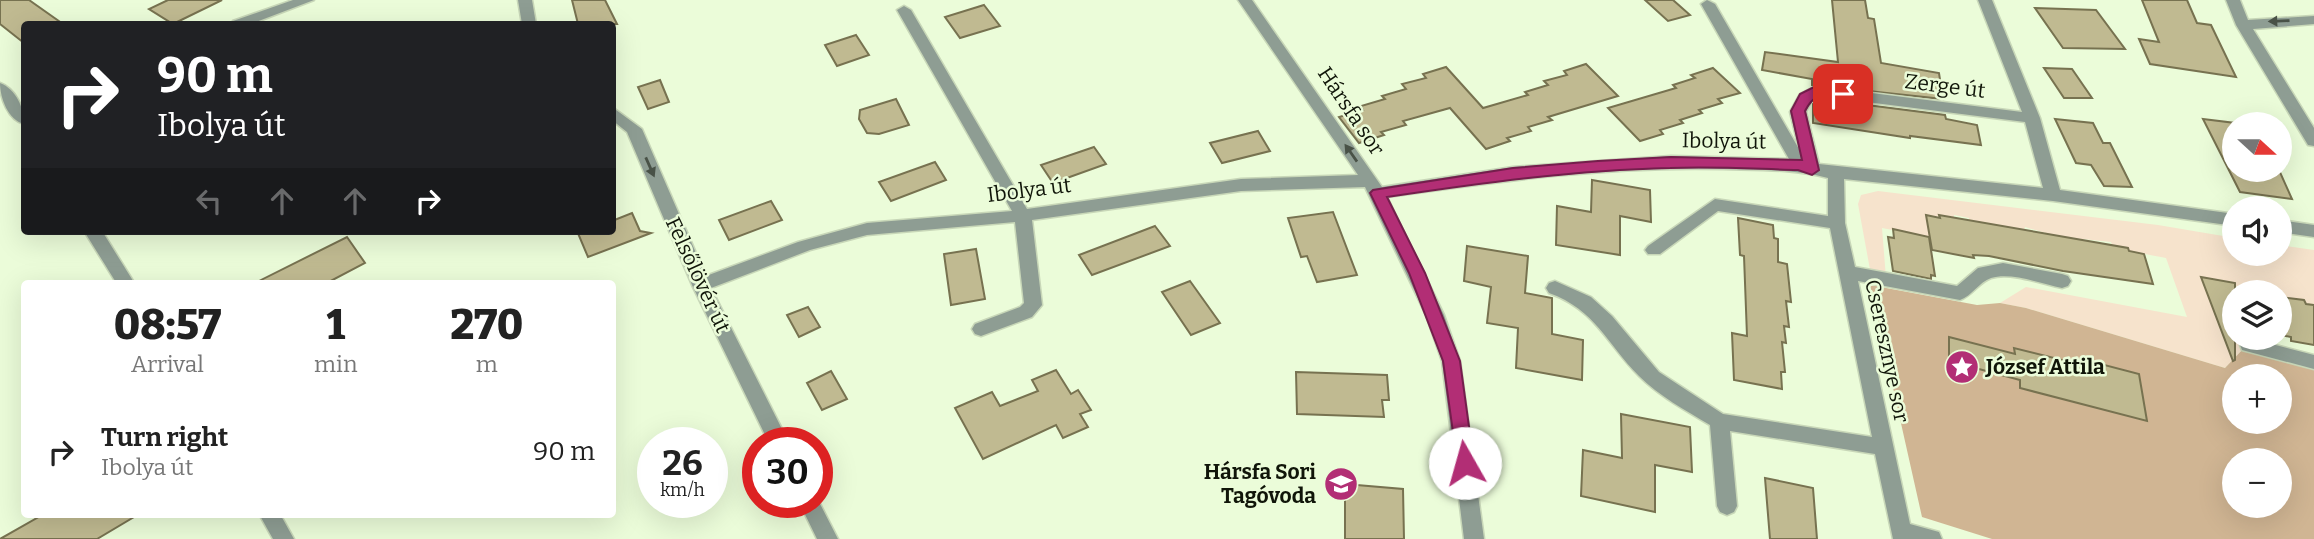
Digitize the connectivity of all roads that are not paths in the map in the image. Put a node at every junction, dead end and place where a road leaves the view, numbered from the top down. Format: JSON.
{"nodes":[{"id":1,"x":307,"y":0,"type":"edge"},
{"id":2,"x":525,"y":0,"type":"edge"},
{"id":3,"x":1245,"y":0,"type":"edge"},
{"id":4,"x":1985,"y":0,"type":"edge"},
{"id":5,"x":2233,"y":0,"type":"edge"},
{"id":6,"x":1708,"y":4,"type":"dead end"},
{"id":7,"x":904,"y":10,"type":"dead end"},
{"id":8,"x":2314,"y":20,"type":"edge"},
{"id":9,"x":247,"y":21,"type":"edge"},
{"id":10,"x":528,"y":21,"type":"edge"},
{"id":11,"x":2244,"y":25,"type":"junction"},
{"id":12,"x":0,"y":88,"type":"edge"},
{"id":13,"x":21,"y":112,"type":"edge"},
{"id":14,"x":616,"y":115,"type":"edge"},
{"id":15,"x":2032,"y":118,"type":"junction"},
{"id":16,"x":2308,"y":120,"type":"edge"},
{"id":17,"x":2314,"y":141,"type":"edge"},
{"id":18,"x":1806,"y":167,"type":"junction"},
{"id":19,"x":1836,"y":172,"type":"junction"},
{"id":20,"x":1374,"y":187,"type":"junction"},
{"id":21,"x":2053,"y":195,"type":"junction"},
{"id":22,"x":1023,"y":216,"type":"junction"},
{"id":23,"x":2222,"y":218,"type":"edge"},
{"id":24,"x":1837,"y":223,"type":"junction"},
{"id":25,"x":2292,"y":228,"type":"edge"},
{"id":26,"x":2314,"y":231,"type":"edge"},
{"id":27,"x":95,"y":235,"type":"edge"},
{"id":28,"x":1654,"y":250,"type":"dead end"},
{"id":29,"x":1847,"y":272,"type":"junction"},
{"id":30,"x":124,"y":280,"type":"edge"},
{"id":31,"x":2062,"y":281,"type":"dead end"},
{"id":32,"x":701,"y":285,"type":"junction"},
{"id":33,"x":1555,"y":288,"type":"dead end"},
{"id":34,"x":981,"y":329,"type":"dead end"},
{"id":35,"x":2268,"y":350,"type":"edge"},
{"id":36,"x":2314,"y":362,"type":"edge"},
{"id":37,"x":1719,"y":421,"type":"junction"},
{"id":38,"x":771,"y":427,"type":"edge"},
{"id":39,"x":1884,"y":447,"type":"junction"},
{"id":40,"x":1727,"y":506,"type":"dead end"},
{"id":41,"x":271,"y":518,"type":"edge"},
{"id":42,"x":817,"y":518,"type":"edge"},
{"id":43,"x":1903,"y":535,"type":"edge"},
{"id":44,"x":284,"y":539,"type":"edge"},
{"id":45,"x":828,"y":539,"type":"edge"},
{"id":46,"x":1474,"y":539,"type":"edge"},
{"id":47,"x":1932,"y":539,"type":"edge"}],
"edges":[{"from":1,"to":9,"type":"street"},
{"from":2,"to":10,"type":"street"},
{"from":20,"to":3,"type":"street","name":"Hársfa sor","one_way":true},
{"from":4,"to":15,"type":"street","name":"Zerge út"},
{"from":5,"to":11,"type":"street"},
{"from":6,"to":18,"type":"street"},
{"from":7,"to":22,"type":"street"},
{"from":8,"to":11,"type":"street","one_way":true},
{"from":11,"to":16,"type":"street"},
{"from":12,"to":13,"type":"street"},
{"from":14,"to":32,"type":"street","name":"Felsőlövér út","one_way":true},
{"from":15,"to":18,"type":"street","name":"Zerge út"},
{"from":15,"to":21,"type":"street","name":"Zerge út"},
{"from":16,"to":17,"type":"street"},
{"from":18,"to":19,"type":"street","name":"Ibolya út"},
{"from":18,"to":20,"type":"street","name":"Ibolya út"},
{"from":19,"to":21,"type":"street","name":"Ibolya út"},
{"from":19,"to":24,"type":"street","name":"Cseresznye sor"},
{"from":20,"to":22,"type":"street","name":"Ibolya út"},
{"from":20,"to":46,"type":"street","name":"Hársfa sor"},
{"from":21,"to":23,"type":"street","name":"Ibolya út"},
{"from":22,"to":32,"type":"street","name":"Ibolya út"},
{"from":22,"to":34,"type":"street"},
{"from":24,"to":28,"type":"street"},
{"from":24,"to":29,"type":"street","name":"Cseresznye sor"},
{"from":25,"to":26,"type":"street"},
{"from":27,"to":30,"type":"street"},
{"from":29,"to":31,"type":"street"},
{"from":29,"to":39,"type":"street","name":"Cseresznye sor"},
{"from":32,"to":38,"type":"street","name":"Felsőlövér út"},
{"from":33,"to":37,"type":"street"},
{"from":35,"to":36,"type":"street"},
{"from":37,"to":39,"type":"street"},
{"from":37,"to":40,"type":"street"},
{"from":39,"to":43,"type":"street","name":"Cseresznye sor"},
{"from":41,"to":44,"type":"street"},
{"from":42,"to":45,"type":"street"},
{"from":43,"to":47,"type":"street"}]}
